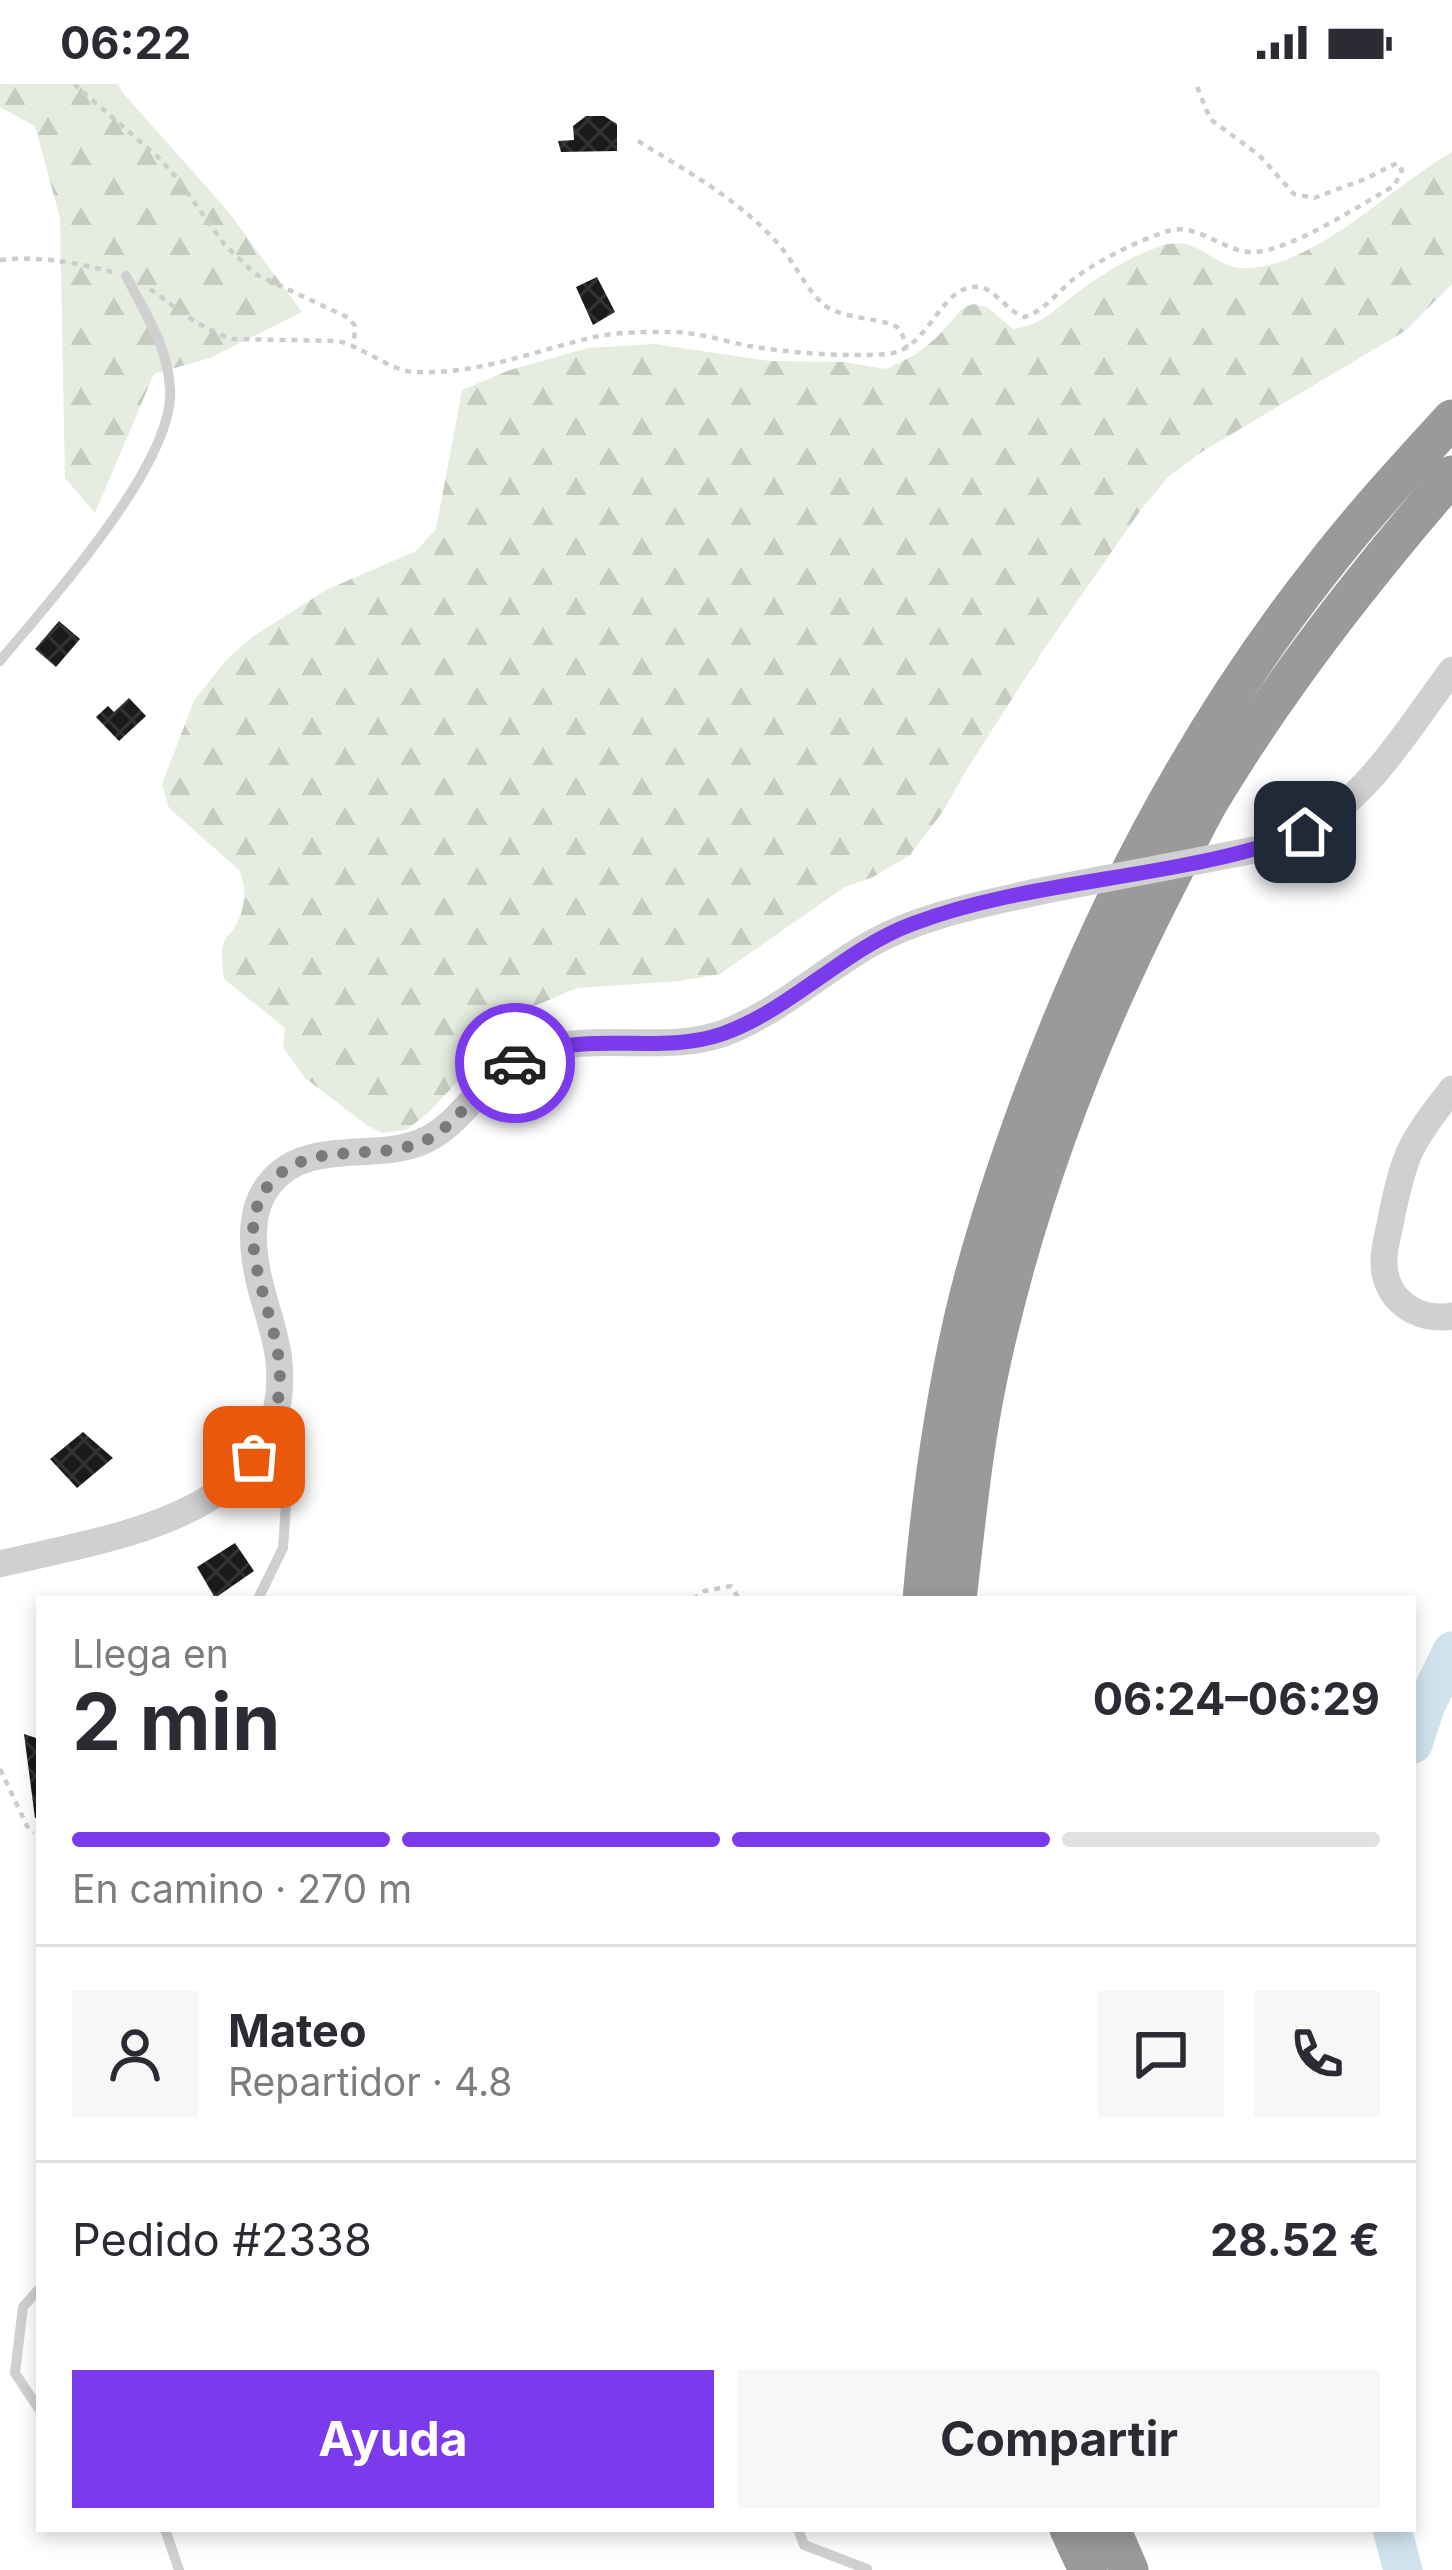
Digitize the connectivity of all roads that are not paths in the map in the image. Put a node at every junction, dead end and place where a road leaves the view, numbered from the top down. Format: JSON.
{"nodes":[{"id":1,"x":126,"y":276,"type":"road end"},
{"id":2,"x":1452,"y":419,"type":"edge"},
{"id":3,"x":1452,"y":475,"type":"edge"},
{"id":4,"x":0,"y":661,"type":"edge"},
{"id":5,"x":1452,"y":670,"type":"edge"},
{"id":6,"x":1452,"y":1089,"type":"edge"},
{"id":7,"x":1452,"y":1316,"type":"edge"},
{"id":8,"x":277,"y":1411,"type":"junction"},
{"id":9,"x":0,"y":1564,"type":"edge"},
{"id":10,"x":259,"y":1596,"type":"edge"},
{"id":11,"x":922,"y":1596,"type":"edge"},
{"id":12,"x":957,"y":1596,"type":"edge"},
{"id":13,"x":36,"y":2292,"type":"edge"},
{"id":14,"x":36,"y":2404,"type":"edge"},
{"id":15,"x":166,"y":2532,"type":"edge"},
{"id":16,"x":798,"y":2532,"type":"edge"},
{"id":17,"x":1070,"y":2532,"type":"edge"},
{"id":18,"x":1112,"y":2532,"type":"edge"},
{"id":19,"x":179,"y":2570,"type":"edge"},
{"id":20,"x":867,"y":2570,"type":"edge"},
{"id":21,"x":1088,"y":2570,"type":"edge"},
{"id":22,"x":1129,"y":2570,"type":"edge"}],
"edges":[{"from":1,"to":4,"type":"lane"},
{"from":2,"to":11,"type":"highway"},
{"from":3,"to":12,"type":"highway"},
{"from":5,"to":8,"type":"street","bridge":true},
{"from":6,"to":7,"type":"street"},
{"from":8,"to":9,"type":"street"},
{"from":8,"to":10,"type":"lane"},
{"from":13,"to":14,"type":"lane"},
{"from":15,"to":19,"type":"lane"},
{"from":16,"to":20,"type":"lane"},
{"from":17,"to":21,"type":"highway"},
{"from":18,"to":22,"type":"highway"}]}
